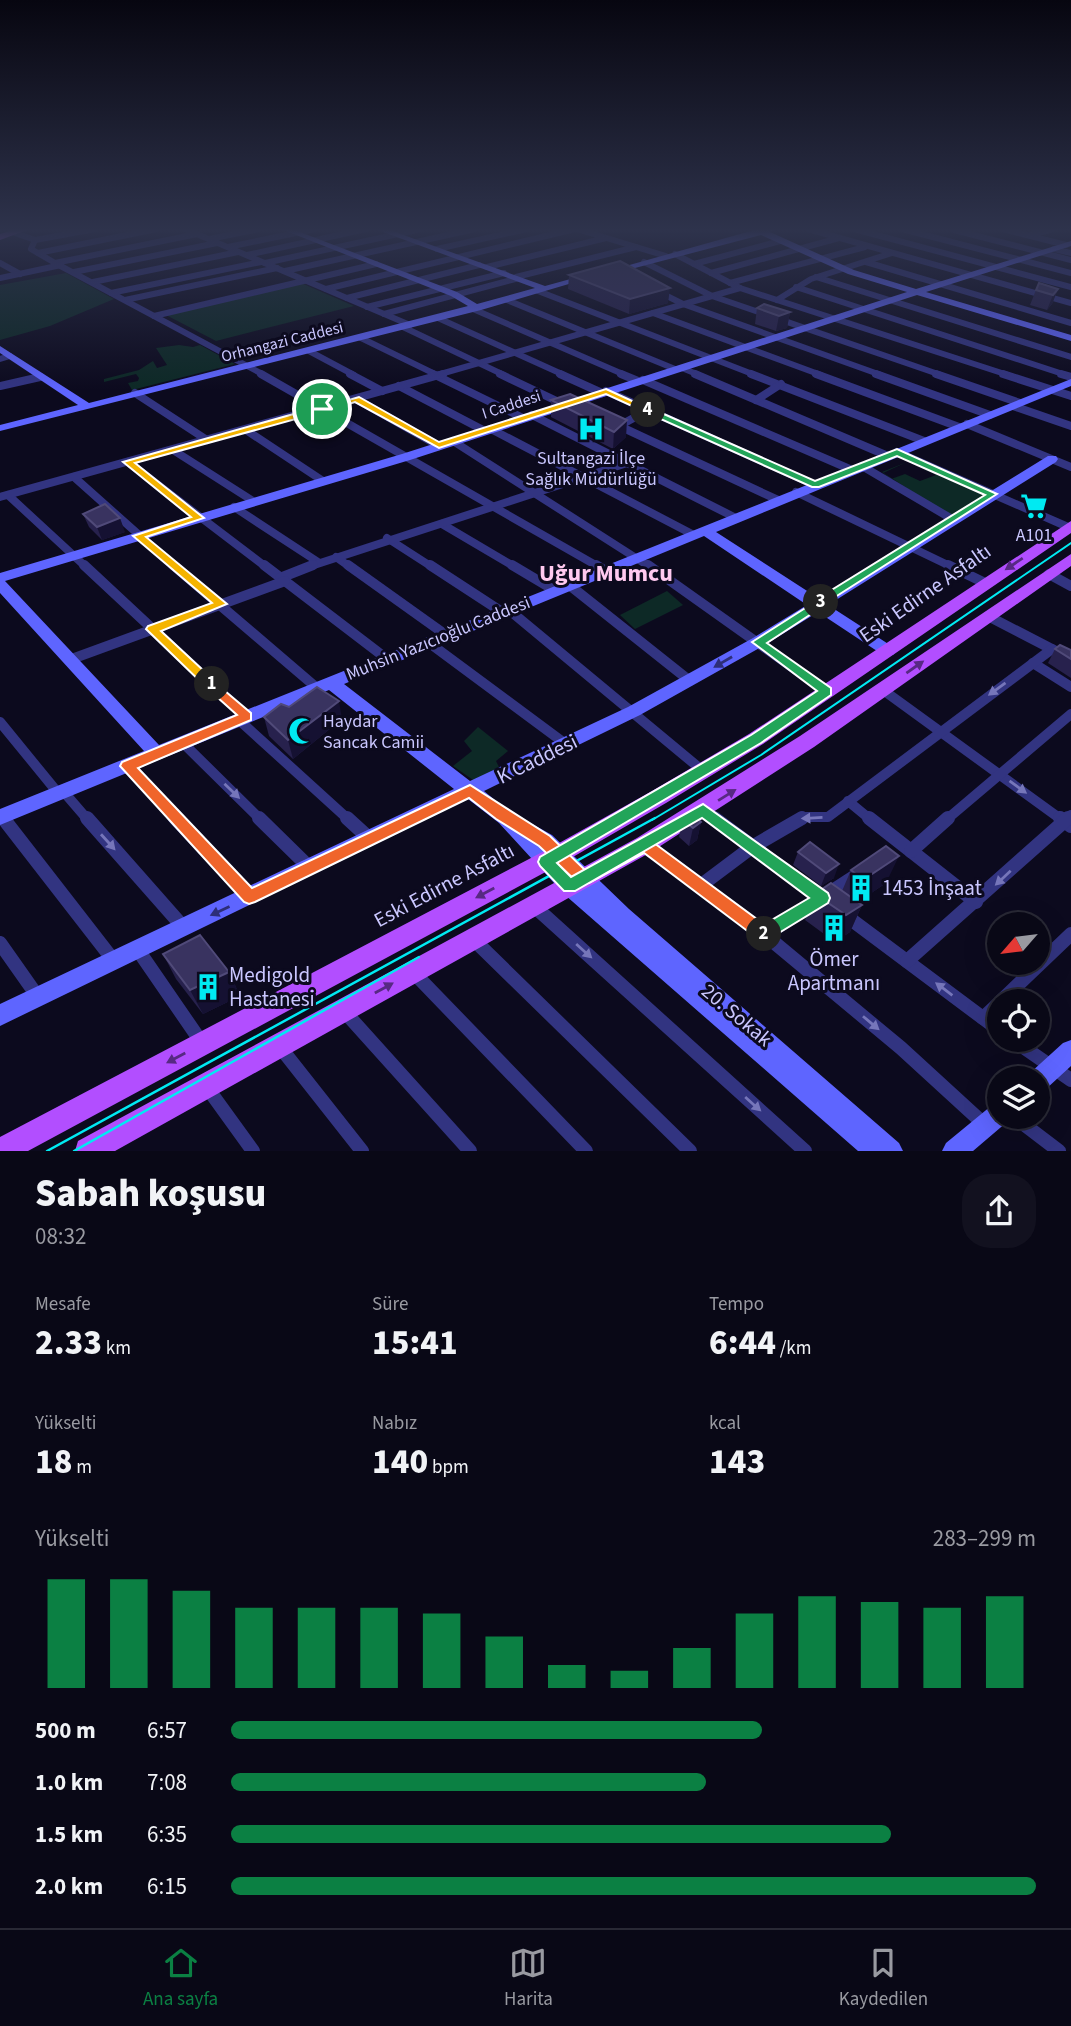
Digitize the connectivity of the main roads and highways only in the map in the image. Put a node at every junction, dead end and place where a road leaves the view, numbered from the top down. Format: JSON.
{"nodes":[{"id":1,"x":1070,"y":526,"type":"edge"},
{"id":2,"x":1071,"y":559,"type":"edge"},
{"id":3,"x":1,"y":1151,"type":"edge"},
{"id":4,"x":88,"y":1151,"type":"edge"}],
"edges":[{"from":1,"to":3,"type":"main road","name":"Eski Edirne Asfaltı","one_way":true},
{"from":4,"to":2,"type":"main road","one_way":true}]}
